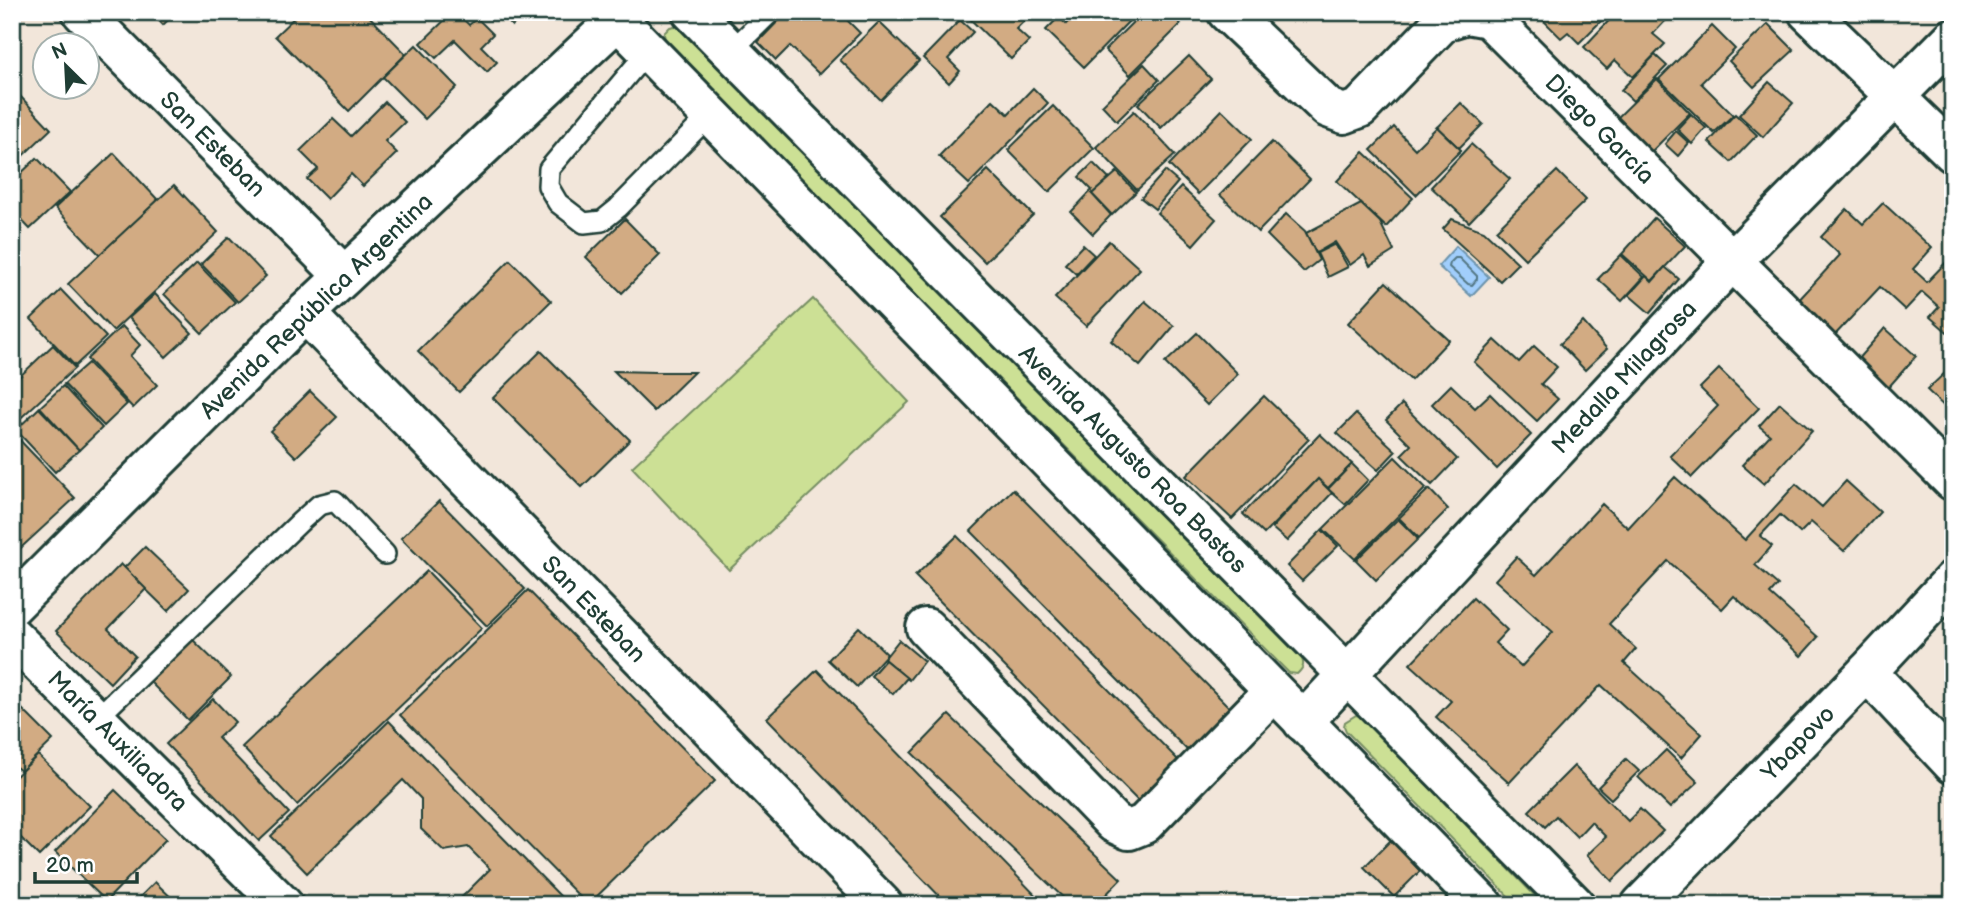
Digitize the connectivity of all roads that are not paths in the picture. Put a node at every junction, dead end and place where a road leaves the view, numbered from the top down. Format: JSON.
{"nodes":[{"id":1,"x":82,"y":12,"type":"edge"},
{"id":2,"x":692,"y":12,"type":"edge"},
{"id":3,"x":771,"y":12,"type":"edge"},
{"id":4,"x":1227,"y":12,"type":"edge"},
{"id":5,"x":1808,"y":12,"type":"edge"},
{"id":6,"x":618,"y":15,"type":"edge"},
{"id":7,"x":1953,"y":38,"type":"edge"},
{"id":8,"x":648,"y":51,"type":"junction"},
{"id":9,"x":731,"y":51,"type":"junction"},
{"id":10,"x":1897,"y":96,"type":"junction"},
{"id":11,"x":710,"y":115,"type":"junction"},
{"id":12,"x":1953,"y":153,"type":"edge"},
{"id":13,"x":1732,"y":261,"type":"junction"},
{"id":14,"x":344,"y":276,"type":"junction"},
{"id":15,"x":305,"y":313,"type":"junction"},
{"id":16,"x":1953,"y":481,"type":"edge"},
{"id":17,"x":385,"y":554,"type":"dead end"},
{"id":18,"x":1953,"y":580,"type":"edge"},
{"id":19,"x":12,"y":606,"type":"edge"},
{"id":20,"x":926,"y":628,"type":"dead end"},
{"id":21,"x":12,"y":636,"type":"edge"},
{"id":22,"x":1867,"y":672,"type":"junction"},
{"id":23,"x":1346,"y":674,"type":"junction"},
{"id":24,"x":1273,"y":692,"type":"junction"},
{"id":25,"x":96,"y":719,"type":"junction"},
{"id":26,"x":1303,"y":722,"type":"junction"},
{"id":27,"x":1953,"y":764,"type":"edge"},
{"id":28,"x":283,"y":905,"type":"edge"},
{"id":29,"x":883,"y":905,"type":"edge"},
{"id":30,"x":1483,"y":905,"type":"edge"},
{"id":31,"x":1575,"y":905,"type":"edge"},
{"id":32,"x":1641,"y":905,"type":"edge"}],
"edges":[{"from":1,"to":14,"type":"street","name":"San Esteban"},
{"from":2,"to":9,"type":"street","name":"Avenida Augusto Roa Bastos"},
{"from":3,"to":9,"type":"lane"},
{"from":4,"to":13,"type":"street","name":"Diego García"},
{"from":5,"to":10,"type":"street"},
{"from":6,"to":8,"type":"street"},
{"from":6,"to":14,"type":"street","name":"Avenida República Argentina"},
{"from":7,"to":10,"type":"street","name":"Medalla Milagrosa"},
{"from":8,"to":11,"type":"street"},
{"from":8,"to":11,"type":"lane"},
{"from":9,"to":23,"type":"street","name":"Avenida Augusto Roa Bastos"},
{"from":10,"to":12,"type":"street"},
{"from":10,"to":13,"type":"street","name":"Medalla Milagrosa"},
{"from":11,"to":24,"type":"street"},
{"from":13,"to":16,"type":"street","name":"Diego García"},
{"from":13,"to":23,"type":"street","name":"Medalla Milagrosa"},
{"from":14,"to":15,"type":"street","name":"Avenida República Argentina"},
{"from":15,"to":19,"type":"street","name":"Avenida República Argentina"},
{"from":15,"to":29,"type":"street","name":"San Esteban"},
{"from":17,"to":25,"type":"lane"},
{"from":18,"to":22,"type":"street","name":"Ybapovo"},
{"from":20,"to":24,"type":"street"},
{"from":21,"to":25,"type":"street","name":"María Auxiliadora"},
{"from":22,"to":27,"type":"street"},
{"from":22,"to":32,"type":"street","name":"Ybapovo"},
{"from":23,"to":26,"type":"street","name":"Medalla Milagrosa"},
{"from":23,"to":31,"type":"street","name":"Avenida Augusto Roa Bastos"},
{"from":24,"to":26,"type":"street"},
{"from":25,"to":28,"type":"street","name":"María Auxiliadora"},
{"from":26,"to":30,"type":"street"}]}
